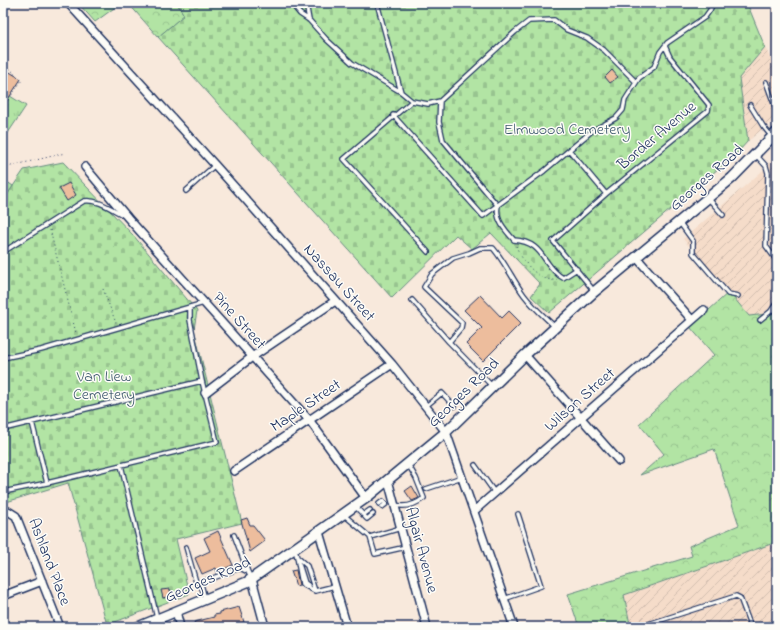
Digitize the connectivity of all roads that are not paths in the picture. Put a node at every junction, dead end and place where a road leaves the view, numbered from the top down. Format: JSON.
{"nodes":[{"id":1,"x":68,"y":3,"type":"edge"},
{"id":2,"x":290,"y":3,"type":"edge"},
{"id":3,"x":306,"y":3,"type":"edge"},
{"id":4,"x":378,"y":3,"type":"edge"},
{"id":5,"x":713,"y":3,"type":"edge"},
{"id":6,"x":309,"y":20,"type":"junction"},
{"id":7,"x":665,"y":46,"type":"junction"},
{"id":8,"x":636,"y":82,"type":"junction"},
{"id":9,"x":766,"y":82,"type":"dead end"},
{"id":10,"x":401,"y":92,"type":"junction"},
{"id":11,"x":412,"y":101,"type":"junction"},
{"id":12,"x":440,"y":101,"type":"junction"},
{"id":13,"x":750,"y":105,"type":"dead end"},
{"id":14,"x":777,"y":112,"type":"edge"},
{"id":15,"x":393,"y":115,"type":"junction"},
{"id":16,"x":775,"y":134,"type":"edge"},
{"id":17,"x":569,"y":150,"type":"junction"},
{"id":18,"x":756,"y":155,"type":"junction"},
{"id":19,"x":215,"y":165,"type":"junction"},
{"id":20,"x":85,"y":168,"type":"dead end"},
{"id":21,"x":186,"y":191,"type":"dead end"},
{"id":22,"x":606,"y":194,"type":"junction"},
{"id":23,"x":708,"y":198,"type":"junction"},
{"id":24,"x":498,"y":206,"type":"junction"},
{"id":25,"x":723,"y":215,"type":"dead end"},
{"id":26,"x":128,"y":218,"type":"junction"},
{"id":27,"x":679,"y":222,"type":"junction"},
{"id":28,"x":3,"y":252,"type":"edge"},
{"id":29,"x":428,"y":252,"type":"dead end"},
{"id":30,"x":636,"y":257,"type":"junction"},
{"id":31,"x":777,"y":261,"type":"edge"},
{"id":32,"x":576,"y":269,"type":"junction"},
{"id":33,"x":594,"y":292,"type":"junction"},
{"id":34,"x":738,"y":296,"type":"dead end"},
{"id":35,"x":412,"y":300,"type":"dead end"},
{"id":36,"x":335,"y":301,"type":"junction"},
{"id":37,"x":777,"y":302,"type":"edge"},
{"id":38,"x":204,"y":303,"type":"junction"},
{"id":39,"x":190,"y":308,"type":"junction"},
{"id":40,"x":704,"y":310,"type":"dead end"},
{"id":41,"x":692,"y":320,"type":"junction"},
{"id":42,"x":760,"y":320,"type":"dead end"},
{"id":43,"x":555,"y":327,"type":"junction"},
{"id":44,"x":449,"y":342,"type":"junction"},
{"id":45,"x":525,"y":355,"type":"junction"},
{"id":46,"x":252,"y":357,"type":"junction"},
{"id":47,"x":3,"y":358,"type":"edge"},
{"id":48,"x":392,"y":364,"type":"junction"},
{"id":49,"x":202,"y":381,"type":"junction"},
{"id":50,"x":493,"y":387,"type":"junction"},
{"id":51,"x":205,"y":392,"type":"junction"},
{"id":52,"x":426,"y":406,"type":"junction"},
{"id":53,"x":454,"y":406,"type":"dead end"},
{"id":54,"x":581,"y":418,"type":"junction"},
{"id":55,"x":310,"y":421,"type":"junction"},
{"id":56,"x":32,"y":422,"type":"junction"},
{"id":57,"x":3,"y":429,"type":"edge"},
{"id":58,"x":446,"y":432,"type":"junction"},
{"id":59,"x":619,"y":461,"type":"dead end"},
{"id":60,"x":408,"y":464,"type":"junction"},
{"id":61,"x":121,"y":465,"type":"junction"},
{"id":62,"x":475,"y":465,"type":"dead end"},
{"id":63,"x":234,"y":471,"type":"dead end"},
{"id":64,"x":462,"y":477,"type":"junction"},
{"id":65,"x":388,"y":480,"type":"junction"},
{"id":66,"x":47,"y":482,"type":"junction"},
{"id":67,"x":426,"y":489,"type":"dead end"},
{"id":68,"x":3,"y":492,"type":"edge"},
{"id":69,"x":495,"y":493,"type":"junction"},
{"id":70,"x":393,"y":497,"type":"junction"},
{"id":71,"x":366,"y":498,"type":"junction"},
{"id":72,"x":381,"y":505,"type":"dead end"},
{"id":73,"x":395,"y":505,"type":"junction"},
{"id":74,"x":355,"y":506,"type":"junction"},
{"id":75,"x":370,"y":510,"type":"dead end"},
{"id":76,"x":474,"y":511,"type":"junction"},
{"id":77,"x":6,"y":512,"type":"edge"},
{"id":78,"x":343,"y":514,"type":"junction"},
{"id":79,"x":373,"y":514,"type":"dead end"},
{"id":80,"x":518,"y":514,"type":"dead end"},
{"id":81,"x":363,"y":515,"type":"junction"},
{"id":82,"x":401,"y":528,"type":"junction"},
{"id":83,"x":319,"y":532,"type":"junction"},
{"id":84,"x":234,"y":535,"type":"dead end"},
{"id":85,"x":370,"y":537,"type":"junction"},
{"id":86,"x":186,"y":547,"type":"dead end"},
{"id":87,"x":406,"y":547,"type":"junction"},
{"id":88,"x":296,"y":554,"type":"junction"},
{"id":89,"x":250,"y":575,"type":"junction"},
{"id":90,"x":42,"y":581,"type":"junction"},
{"id":91,"x":201,"y":584,"type":"junction"},
{"id":92,"x":335,"y":586,"type":"junction"},
{"id":93,"x":315,"y":591,"type":"junction"},
{"id":94,"x":3,"y":596,"type":"edge"},
{"id":95,"x":205,"y":599,"type":"junction"},
{"id":96,"x":504,"y":599,"type":"junction"},
{"id":97,"x":176,"y":611,"type":"junction"},
{"id":98,"x":157,"y":619,"type":"junction"},
{"id":99,"x":60,"y":627,"type":"edge"},
{"id":100,"x":138,"y":627,"type":"edge"},
{"id":101,"x":180,"y":627,"type":"edge"},
{"id":102,"x":265,"y":627,"type":"edge"},
{"id":103,"x":347,"y":627,"type":"edge"},
{"id":104,"x":427,"y":627,"type":"edge"},
{"id":105,"x":514,"y":627,"type":"edge"},
{"id":106,"x":639,"y":627,"type":"edge"},
{"id":107,"x":751,"y":627,"type":"edge"}],
"edges":[{"from":1,"to":19,"type":"street","name":"Nassau Street"},
{"from":2,"to":6,"type":"lane"},
{"from":3,"to":6,"type":"lane"},
{"from":4,"to":10,"type":"lane"},
{"from":5,"to":7,"type":"lane"},
{"from":6,"to":10,"type":"lane"},
{"from":7,"to":8,"type":"lane"},
{"from":7,"to":22,"type":"lane","name":"Border Avenue"},
{"from":8,"to":12,"type":"lane"},
{"from":8,"to":17,"type":"lane"},
{"from":9,"to":14,"type":"lane"},
{"from":10,"to":11,"type":"lane"},
{"from":11,"to":12,"type":"lane"},
{"from":11,"to":15,"type":"lane"},
{"from":12,"to":24,"type":"lane"},
{"from":13,"to":16,"type":"lane"},
{"from":15,"to":24,"type":"lane"},
{"from":15,"to":29,"type":"lane"},
{"from":16,"to":18,"type":"street","name":"Georges Road"},
{"from":17,"to":22,"type":"lane"},
{"from":17,"to":24,"type":"lane"},
{"from":18,"to":23,"type":"street","name":"Georges Road"},
{"from":18,"to":31,"type":"lane"},
{"from":19,"to":21,"type":"lane"},
{"from":19,"to":36,"type":"street","name":"Nassau Street"},
{"from":20,"to":26,"type":"street","name":"Pine Street"},
{"from":22,"to":32,"type":"lane","name":"Border Avenue"},
{"from":23,"to":25,"type":"lane"},
{"from":23,"to":27,"type":"street","name":"Georges Road"},
{"from":24,"to":32,"type":"lane"},
{"from":26,"to":28,"type":"lane"},
{"from":26,"to":38,"type":"street","name":"Pine Street"},
{"from":27,"to":30,"type":"street","name":"Georges Road"},
{"from":27,"to":34,"type":"lane"},
{"from":30,"to":33,"type":"street","name":"Georges Road"},
{"from":30,"to":41,"type":"street"},
{"from":32,"to":33,"type":"lane"},
{"from":33,"to":43,"type":"street","name":"Georges Road"},
{"from":35,"to":44,"type":"lane"},
{"from":36,"to":46,"type":"street"},
{"from":36,"to":48,"type":"street","name":"Nassau Street"},
{"from":37,"to":42,"type":"lane"},
{"from":38,"to":39,"type":"lane"},
{"from":38,"to":46,"type":"street","name":"Pine Street"},
{"from":39,"to":47,"type":"lane"},
{"from":39,"to":49,"type":"lane"},
{"from":40,"to":41,"type":"street","name":"Wilson Street"},
{"from":41,"to":54,"type":"street","name":"Wilson Street"},
{"from":43,"to":44,"type":"lane"},
{"from":43,"to":45,"type":"street","name":"Georges Road"},
{"from":44,"to":50,"type":"lane"},
{"from":45,"to":50,"type":"street","name":"Georges Road"},
{"from":45,"to":54,"type":"street"},
{"from":46,"to":51,"type":"street"},
{"from":46,"to":55,"type":"street","name":"Pine Street"},
{"from":48,"to":52,"type":"street","name":"Nassau Street"},
{"from":48,"to":55,"type":"street","name":"Maple Street"},
{"from":49,"to":51,"type":"lane"},
{"from":49,"to":56,"type":"lane"},
{"from":50,"to":58,"type":"street","name":"Georges Road"},
{"from":51,"to":61,"type":"lane"},
{"from":52,"to":53,"type":"lane"},
{"from":52,"to":58,"type":"street","name":"Nassau Street"},
{"from":54,"to":59,"type":"street"},
{"from":54,"to":69,"type":"street","name":"Wilson Street"},
{"from":55,"to":63,"type":"street","name":"Maple Street"},
{"from":55,"to":71,"type":"street","name":"Pine Street"},
{"from":56,"to":57,"type":"lane"},
{"from":56,"to":66,"type":"lane"},
{"from":58,"to":60,"type":"street","name":"Georges Road"},
{"from":58,"to":64,"type":"street","name":"Nassau Street"},
{"from":60,"to":65,"type":"street","name":"Georges Road"},
{"from":60,"to":73,"type":"lane"},
{"from":61,"to":66,"type":"lane"},
{"from":61,"to":98,"type":"lane"},
{"from":62,"to":69,"type":"lane"},
{"from":64,"to":67,"type":"lane"},
{"from":64,"to":76,"type":"street","name":"Nassau Street"},
{"from":65,"to":70,"type":"street","name":"Algair Avenue"},
{"from":65,"to":71,"type":"street","name":"Georges Road"},
{"from":66,"to":68,"type":"lane"},
{"from":69,"to":76,"type":"street","name":"Wilson Street"},
{"from":70,"to":72,"type":"lane"},
{"from":70,"to":73,"type":"street","name":"Algair Avenue"},
{"from":71,"to":74,"type":"street","name":"Georges Road"},
{"from":73,"to":82,"type":"street","name":"Algair Avenue"},
{"from":74,"to":78,"type":"street","name":"Georges Road"},
{"from":74,"to":81,"type":"lane"},
{"from":75,"to":81,"type":"lane"},
{"from":76,"to":96,"type":"street","name":"Nassau Street"},
{"from":77,"to":90,"type":"street","name":"Ashland Place"},
{"from":78,"to":83,"type":"street","name":"Georges Road"},
{"from":78,"to":85,"type":"lane"},
{"from":79,"to":81,"type":"lane"},
{"from":80,"to":96,"type":"lane"},
{"from":82,"to":85,"type":"lane"},
{"from":82,"to":87,"type":"street","name":"Algair Avenue"},
{"from":83,"to":88,"type":"street","name":"Georges Road"},
{"from":83,"to":92,"type":"street"},
{"from":84,"to":89,"type":"lane"},
{"from":85,"to":87,"type":"lane"},
{"from":86,"to":91,"type":"lane"},
{"from":87,"to":104,"type":"street","name":"Algair Avenue"},
{"from":88,"to":89,"type":"street","name":"Georges Road"},
{"from":88,"to":93,"type":"lane"},
{"from":88,"to":93,"type":"lane"},
{"from":89,"to":91,"type":"lane"},
{"from":89,"to":95,"type":"street","name":"Georges Road"},
{"from":89,"to":102,"type":"street"},
{"from":90,"to":94,"type":"street"},
{"from":90,"to":99,"type":"street","name":"Ashland Place"},
{"from":91,"to":95,"type":"lane"},
{"from":92,"to":93,"type":"lane"},
{"from":92,"to":103,"type":"street"},
{"from":95,"to":97,"type":"street","name":"Georges Road"},
{"from":96,"to":105,"type":"street","name":"Nassau Street"},
{"from":97,"to":98,"type":"street","name":"Georges Road"},
{"from":97,"to":101,"type":"street"},
{"from":98,"to":100,"type":"street","name":"Georges Road"},
{"from":106,"to":107,"type":"lane"}]}
